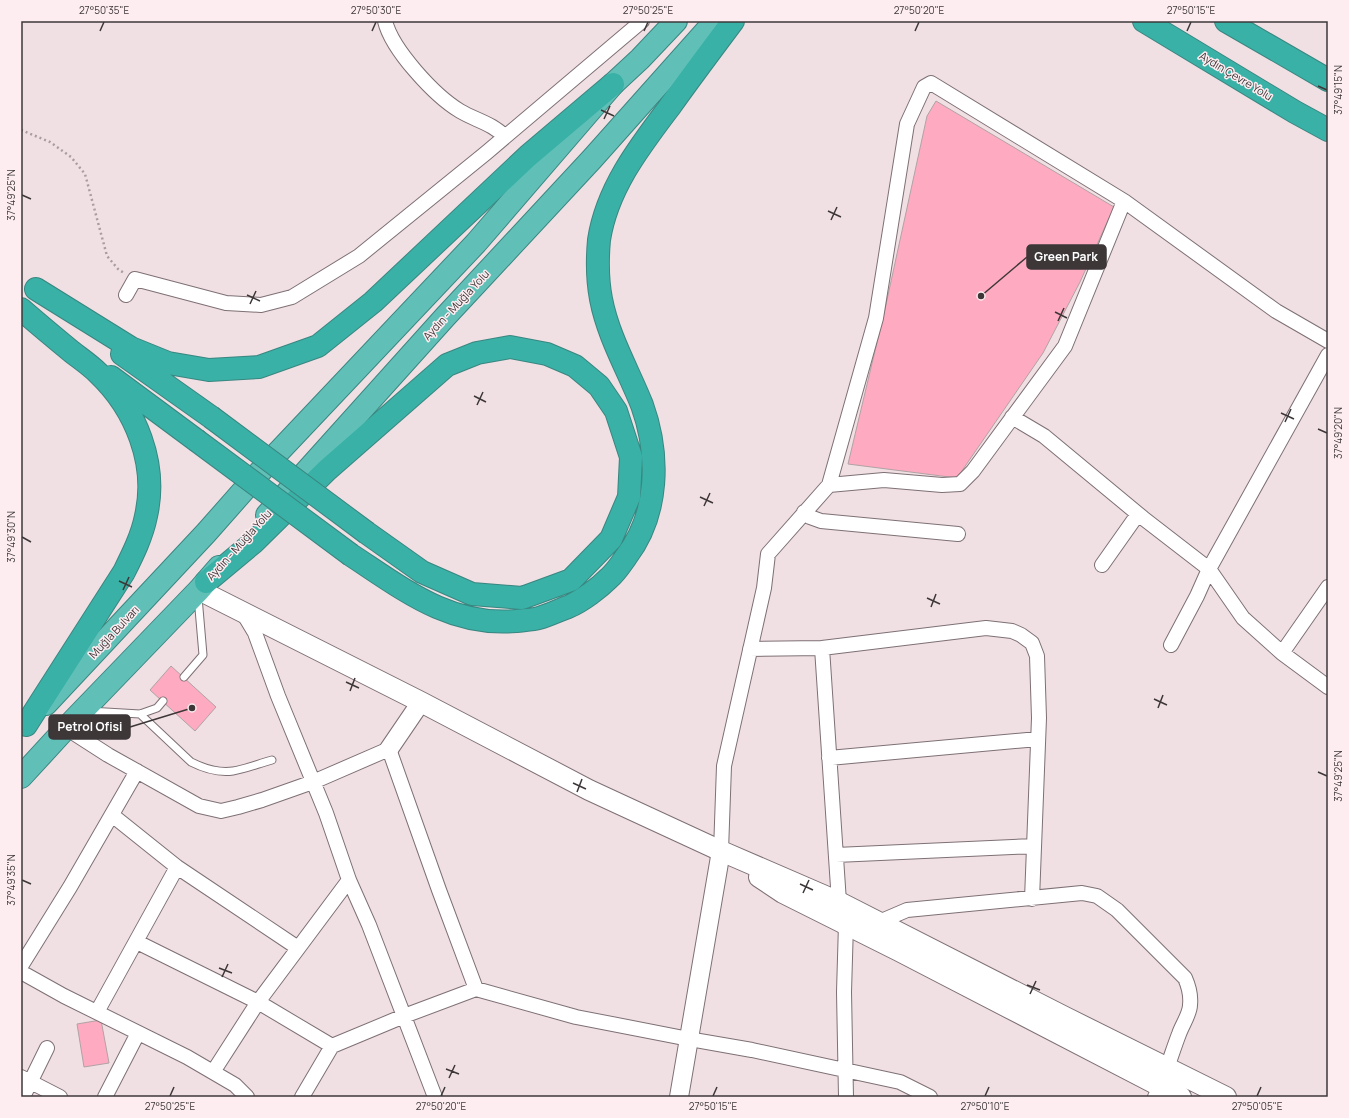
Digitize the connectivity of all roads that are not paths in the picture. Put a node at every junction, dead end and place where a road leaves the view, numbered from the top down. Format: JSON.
{"nodes":[{"id":1,"x":385,"y":21,"type":"edge"},
{"id":2,"x":625,"y":21,"type":"edge"},
{"id":3,"x":642,"y":21,"type":"edge"},
{"id":4,"x":676,"y":21,"type":"edge"},
{"id":5,"x":715,"y":21,"type":"edge"},
{"id":6,"x":733,"y":21,"type":"edge"},
{"id":7,"x":1144,"y":21,"type":"edge"},
{"id":8,"x":1226,"y":21,"type":"edge"},
{"id":9,"x":621,"y":38,"type":"junction"},
{"id":10,"x":1328,"y":80,"type":"edge"},
{"id":11,"x":613,"y":84,"type":"junction"},
{"id":12,"x":1328,"y":130,"type":"edge"},
{"id":13,"x":505,"y":137,"type":"junction"},
{"id":14,"x":1124,"y":201,"type":"junction"},
{"id":15,"x":28,"y":283,"type":"edge"},
{"id":16,"x":126,"y":295,"type":"dead end"},
{"id":17,"x":21,"y":309,"type":"edge"},
{"id":18,"x":1328,"y":341,"type":"edge"},
{"id":19,"x":1328,"y":355,"type":"edge"},
{"id":20,"x":1012,"y":417,"type":"junction"},
{"id":21,"x":829,"y":485,"type":"junction"},
{"id":22,"x":804,"y":512,"type":"junction"},
{"id":23,"x":1138,"y":514,"type":"junction"},
{"id":24,"x":958,"y":534,"type":"dead end"},
{"id":25,"x":1102,"y":565,"type":"dead end"},
{"id":26,"x":1210,"y":569,"type":"junction"},
{"id":27,"x":1328,"y":586,"type":"edge"},
{"id":28,"x":201,"y":588,"type":"junction"},
{"id":29,"x":242,"y":612,"type":"junction"},
{"id":30,"x":1171,"y":645,"type":"dead end"},
{"id":31,"x":822,"y":648,"type":"junction"},
{"id":32,"x":750,"y":649,"type":"junction"},
{"id":33,"x":1282,"y":653,"type":"junction"},
{"id":34,"x":184,"y":678,"type":"dead end"},
{"id":35,"x":1328,"y":687,"type":"edge"},
{"id":36,"x":163,"y":701,"type":"dead end"},
{"id":37,"x":421,"y":702,"type":"junction"},
{"id":38,"x":83,"y":710,"type":"junction"},
{"id":39,"x":140,"y":714,"type":"junction"},
{"id":40,"x":24,"y":728,"type":"edge"},
{"id":41,"x":66,"y":728,"type":"junction"},
{"id":42,"x":1038,"y":739,"type":"junction"},
{"id":43,"x":389,"y":749,"type":"junction"},
{"id":44,"x":829,"y":758,"type":"junction"},
{"id":45,"x":272,"y":760,"type":"dead end"},
{"id":46,"x":137,"y":771,"type":"junction"},
{"id":47,"x":21,"y":777,"type":"edge"},
{"id":48,"x":312,"y":782,"type":"junction"},
{"id":49,"x":112,"y":815,"type":"junction"},
{"id":50,"x":1034,"y":846,"type":"junction"},
{"id":51,"x":721,"y":851,"type":"junction"},
{"id":52,"x":836,"y":855,"type":"junction"},
{"id":53,"x":177,"y":867,"type":"junction"},
{"id":54,"x":349,"y":880,"type":"junction"},
{"id":55,"x":1032,"y":899,"type":"junction"},
{"id":56,"x":839,"y":902,"type":"junction"},
{"id":57,"x":879,"y":922,"type":"junction"},
{"id":58,"x":846,"y":924,"type":"junction"},
{"id":59,"x":137,"y":942,"type":"junction"},
{"id":60,"x":298,"y":948,"type":"junction"},
{"id":61,"x":21,"y":966,"type":"edge"},
{"id":62,"x":21,"y":972,"type":"edge"},
{"id":63,"x":476,"y":989,"type":"junction"},
{"id":64,"x":258,"y":1002,"type":"junction"},
{"id":65,"x":97,"y":1012,"type":"junction"},
{"id":66,"x":404,"y":1016,"type":"junction"},
{"id":67,"x":138,"y":1033,"type":"junction"},
{"id":68,"x":689,"y":1039,"type":"junction"},
{"id":69,"x":332,"y":1046,"type":"junction"},
{"id":70,"x":47,"y":1048,"type":"dead end"},
{"id":71,"x":1166,"y":1067,"type":"junction"},
{"id":72,"x":845,"y":1070,"type":"junction"},
{"id":73,"x":213,"y":1072,"type":"junction"},
{"id":74,"x":26,"y":1079,"type":"edge"},
{"id":75,"x":1158,"y":1092,"type":"edge"},
{"id":76,"x":23,"y":1097,"type":"edge"},
{"id":77,"x":60,"y":1097,"type":"edge"},
{"id":78,"x":105,"y":1097,"type":"edge"},
{"id":79,"x":247,"y":1097,"type":"edge"},
{"id":80,"x":302,"y":1097,"type":"edge"},
{"id":81,"x":435,"y":1097,"type":"edge"},
{"id":82,"x":679,"y":1097,"type":"edge"},
{"id":83,"x":846,"y":1097,"type":"edge"},
{"id":84,"x":930,"y":1097,"type":"edge"},
{"id":85,"x":1181,"y":1097,"type":"edge"},
{"id":86,"x":1226,"y":1097,"type":"edge"}],
"edges":[{"from":1,"to":13,"type":"street"},
{"from":2,"to":9,"type":"street"},
{"from":3,"to":9,"type":"street"},
{"from":4,"to":11,"type":"highway"},
{"from":5,"to":28,"type":"highway","name":"Aydın - Muğla Yolu"},
{"from":6,"to":17,"type":"highway","bridge":true},
{"from":7,"to":12,"type":"highway","name":"Aydın Çevre Yolu"},
{"from":8,"to":10,"type":"highway"},
{"from":9,"to":13,"type":"street"},
{"from":11,"to":15,"type":"highway"},
{"from":11,"to":40,"type":"highway","name":"Muğla Bulvarı"},
{"from":13,"to":16,"type":"street"},
{"from":14,"to":18,"type":"street"},
{"from":14,"to":20,"type":"street"},
{"from":14,"to":21,"type":"street"},
{"from":15,"to":28,"type":"highway","bridge":true},
{"from":17,"to":40,"type":"highway"},
{"from":19,"to":26,"type":"street"},
{"from":20,"to":21,"type":"street"},
{"from":20,"to":23,"type":"street"},
{"from":21,"to":22,"type":"street"},
{"from":22,"to":24,"type":"street"},
{"from":22,"to":32,"type":"street"},
{"from":23,"to":25,"type":"street"},
{"from":23,"to":26,"type":"street"},
{"from":26,"to":30,"type":"street"},
{"from":26,"to":33,"type":"street"},
{"from":27,"to":33,"type":"street"},
{"from":28,"to":29,"type":"main road"},
{"from":28,"to":34,"type":"lane"},
{"from":28,"to":38,"type":"highway"},
{"from":29,"to":37,"type":"main road"},
{"from":29,"to":48,"type":"street"},
{"from":31,"to":32,"type":"street"},
{"from":31,"to":42,"type":"street"},
{"from":31,"to":44,"type":"street"},
{"from":32,"to":51,"type":"street"},
{"from":33,"to":35,"type":"street"},
{"from":36,"to":39,"type":"lane"},
{"from":37,"to":43,"type":"street"},
{"from":37,"to":51,"type":"main road"},
{"from":38,"to":39,"type":"lane"},
{"from":38,"to":41,"type":"highway"},
{"from":39,"to":45,"type":"lane"},
{"from":41,"to":46,"type":"street"},
{"from":41,"to":47,"type":"highway"},
{"from":42,"to":44,"type":"street"},
{"from":42,"to":50,"type":"street"},
{"from":43,"to":48,"type":"street"},
{"from":43,"to":63,"type":"street"},
{"from":44,"to":52,"type":"street"},
{"from":46,"to":48,"type":"street"},
{"from":46,"to":49,"type":"street"},
{"from":48,"to":54,"type":"street"},
{"from":49,"to":53,"type":"street"},
{"from":49,"to":61,"type":"street"},
{"from":50,"to":52,"type":"street"},
{"from":50,"to":55,"type":"street"},
{"from":51,"to":56,"type":"main road"},
{"from":51,"to":58,"type":"main road"},
{"from":51,"to":68,"type":"street"},
{"from":52,"to":56,"type":"street"},
{"from":53,"to":59,"type":"street"},
{"from":53,"to":60,"type":"street"},
{"from":54,"to":60,"type":"street"},
{"from":54,"to":66,"type":"street"},
{"from":55,"to":57,"type":"street"},
{"from":55,"to":71,"type":"street"},
{"from":56,"to":57,"type":"main road"},
{"from":57,"to":71,"type":"main road"},
{"from":58,"to":72,"type":"street"},
{"from":58,"to":75,"type":"main road"},
{"from":59,"to":64,"type":"street"},
{"from":59,"to":65,"type":"street"},
{"from":60,"to":64,"type":"street"},
{"from":62,"to":65,"type":"street"},
{"from":63,"to":66,"type":"street"},
{"from":63,"to":68,"type":"street"},
{"from":64,"to":69,"type":"street"},
{"from":64,"to":73,"type":"street"},
{"from":65,"to":67,"type":"street"},
{"from":66,"to":69,"type":"street"},
{"from":66,"to":81,"type":"street"},
{"from":67,"to":73,"type":"street"},
{"from":67,"to":78,"type":"street"},
{"from":68,"to":72,"type":"street"},
{"from":68,"to":82,"type":"street"},
{"from":69,"to":80,"type":"street"},
{"from":70,"to":74,"type":"street"},
{"from":71,"to":75,"type":"street"},
{"from":71,"to":86,"type":"main road"},
{"from":72,"to":83,"type":"street"},
{"from":72,"to":84,"type":"street"},
{"from":73,"to":79,"type":"street"},
{"from":74,"to":76,"type":"street"},
{"from":74,"to":77,"type":"street"},
{"from":75,"to":85,"type":"main road"}]}
